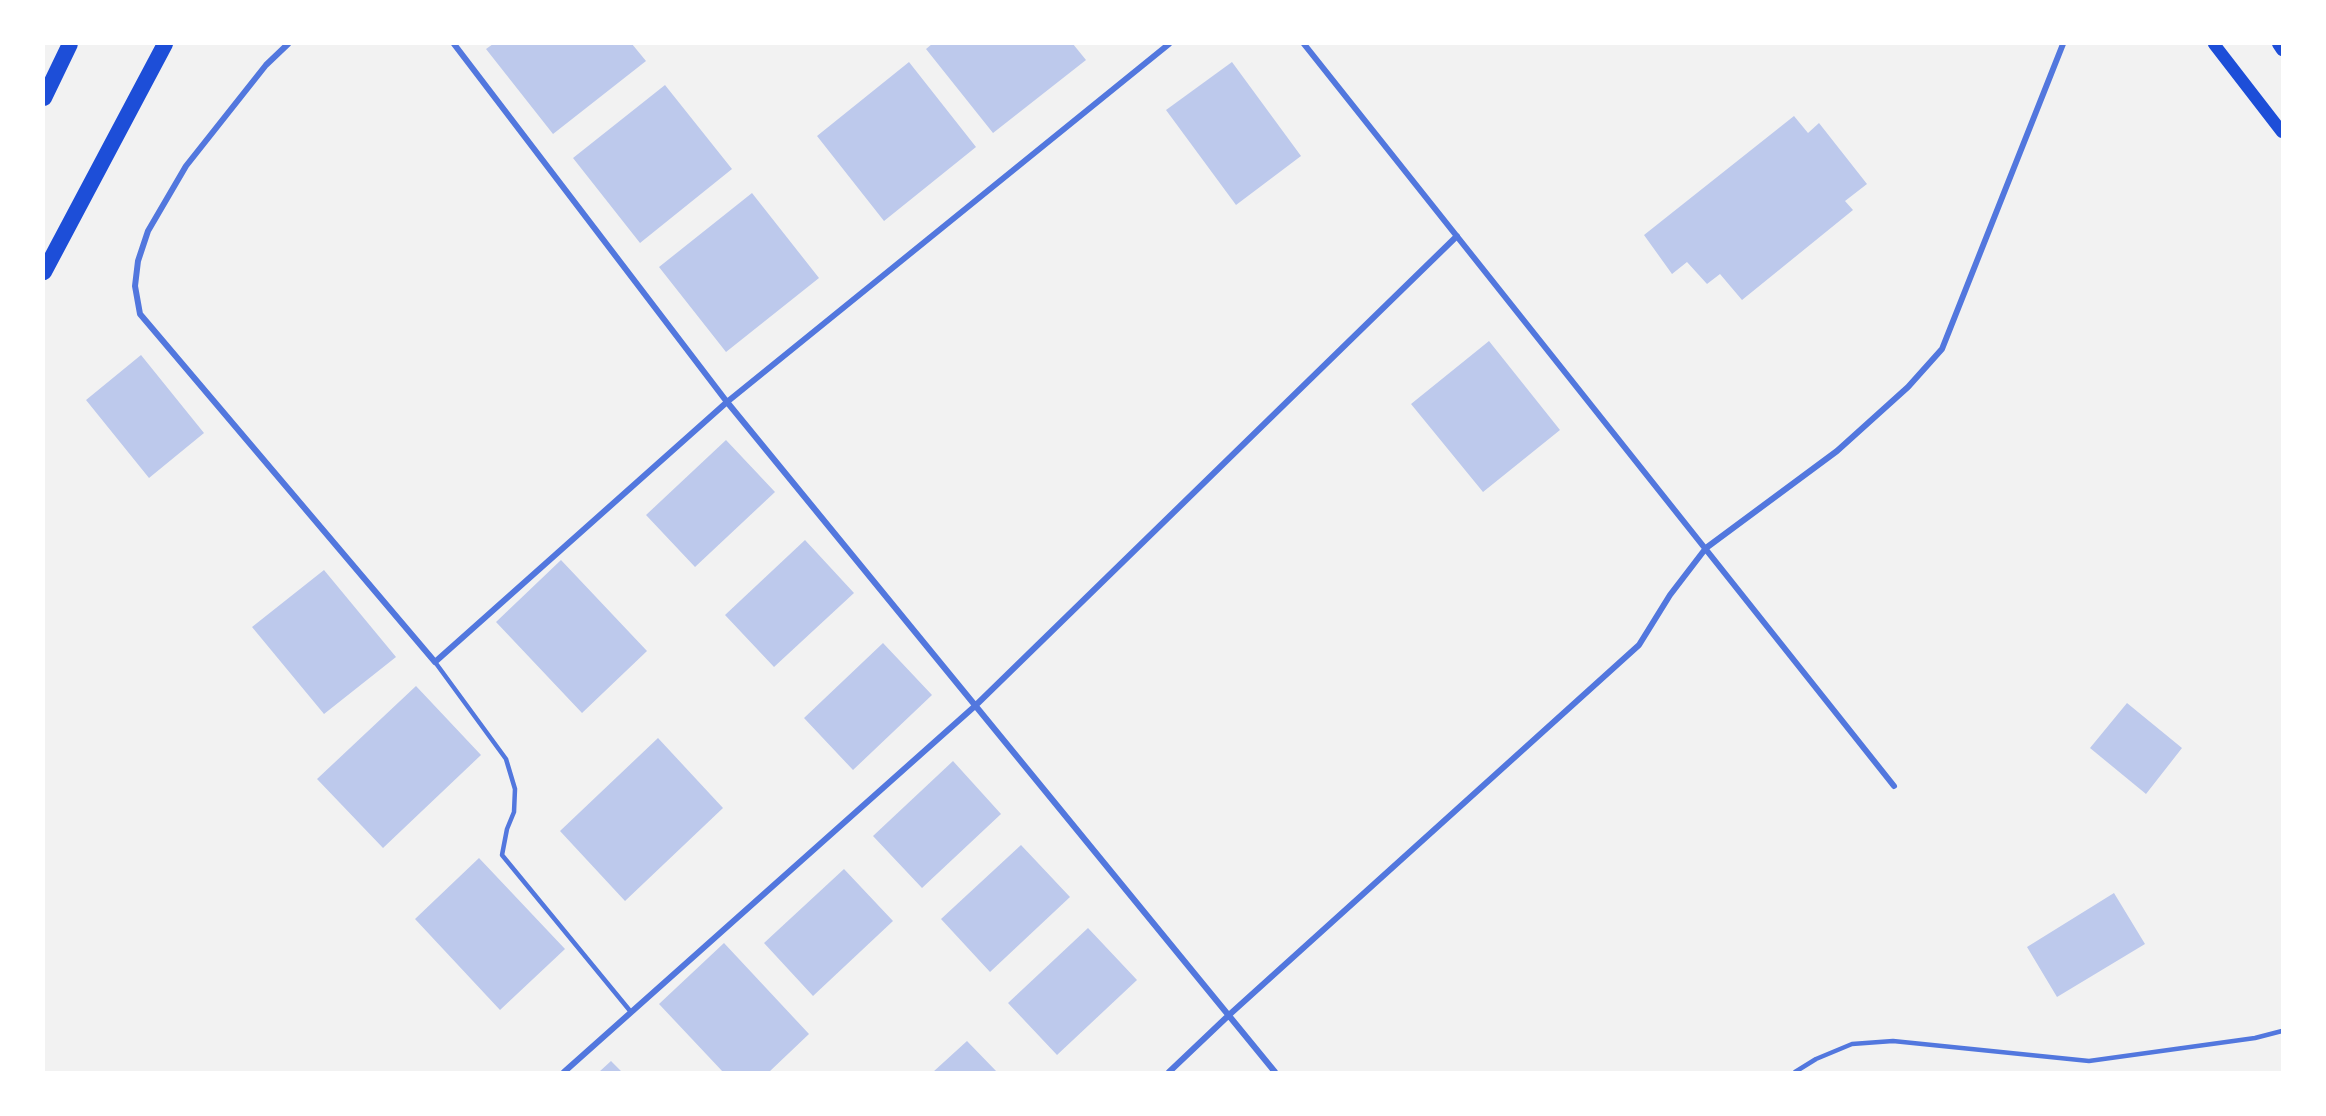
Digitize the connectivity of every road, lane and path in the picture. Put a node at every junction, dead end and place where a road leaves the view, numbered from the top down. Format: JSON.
{"nodes":[{"id":1,"x":70,"y":44,"type":"edge"},
{"id":2,"x":165,"y":44,"type":"edge"},
{"id":3,"x":288,"y":44,"type":"edge"},
{"id":4,"x":454,"y":44,"type":"edge"},
{"id":5,"x":1168,"y":44,"type":"edge"},
{"id":6,"x":1304,"y":44,"type":"edge"},
{"id":7,"x":2063,"y":44,"type":"edge"},
{"id":8,"x":2214,"y":44,"type":"edge"},
{"id":9,"x":2278,"y":44,"type":"edge"},
{"id":10,"x":2283,"y":50,"type":"edge"},
{"id":11,"x":44,"y":98,"type":"edge"},
{"id":12,"x":2283,"y":132,"type":"edge"},
{"id":13,"x":1457,"y":236,"type":"junction"},
{"id":14,"x":44,"y":272,"type":"edge"},
{"id":15,"x":727,"y":402,"type":"junction"},
{"id":16,"x":1706,"y":548,"type":"junction"},
{"id":17,"x":435,"y":662,"type":"junction"},
{"id":18,"x":975,"y":706,"type":"junction"},
{"id":19,"x":1894,"y":786,"type":"dead end"},
{"id":20,"x":631,"y":1012,"type":"junction"},
{"id":21,"x":1229,"y":1015,"type":"junction"},
{"id":22,"x":2283,"y":1031,"type":"edge"},
{"id":23,"x":564,"y":1072,"type":"edge"},
{"id":24,"x":1169,"y":1072,"type":"edge"},
{"id":25,"x":1275,"y":1072,"type":"edge"},
{"id":26,"x":1795,"y":1072,"type":"edge"}],
"edges":[{"from":1,"to":11,"type":"highway"},
{"from":2,"to":14,"type":"highway"},
{"from":3,"to":17,"type":"street"},
{"from":4,"to":15,"type":"street"},
{"from":5,"to":15,"type":"street"},
{"from":6,"to":13,"type":"street"},
{"from":7,"to":16,"type":"street"},
{"from":8,"to":12,"type":"main road"},
{"from":9,"to":10,"type":"main road"},
{"from":13,"to":16,"type":"street"},
{"from":13,"to":18,"type":"street"},
{"from":15,"to":17,"type":"street"},
{"from":15,"to":18,"type":"street"},
{"from":16,"to":19,"type":"street"},
{"from":16,"to":21,"type":"street"},
{"from":17,"to":20,"type":"lane"},
{"from":18,"to":20,"type":"street"},
{"from":18,"to":21,"type":"street"},
{"from":20,"to":23,"type":"street"},
{"from":21,"to":24,"type":"street"},
{"from":21,"to":25,"type":"street"},
{"from":22,"to":26,"type":"lane"}]}
